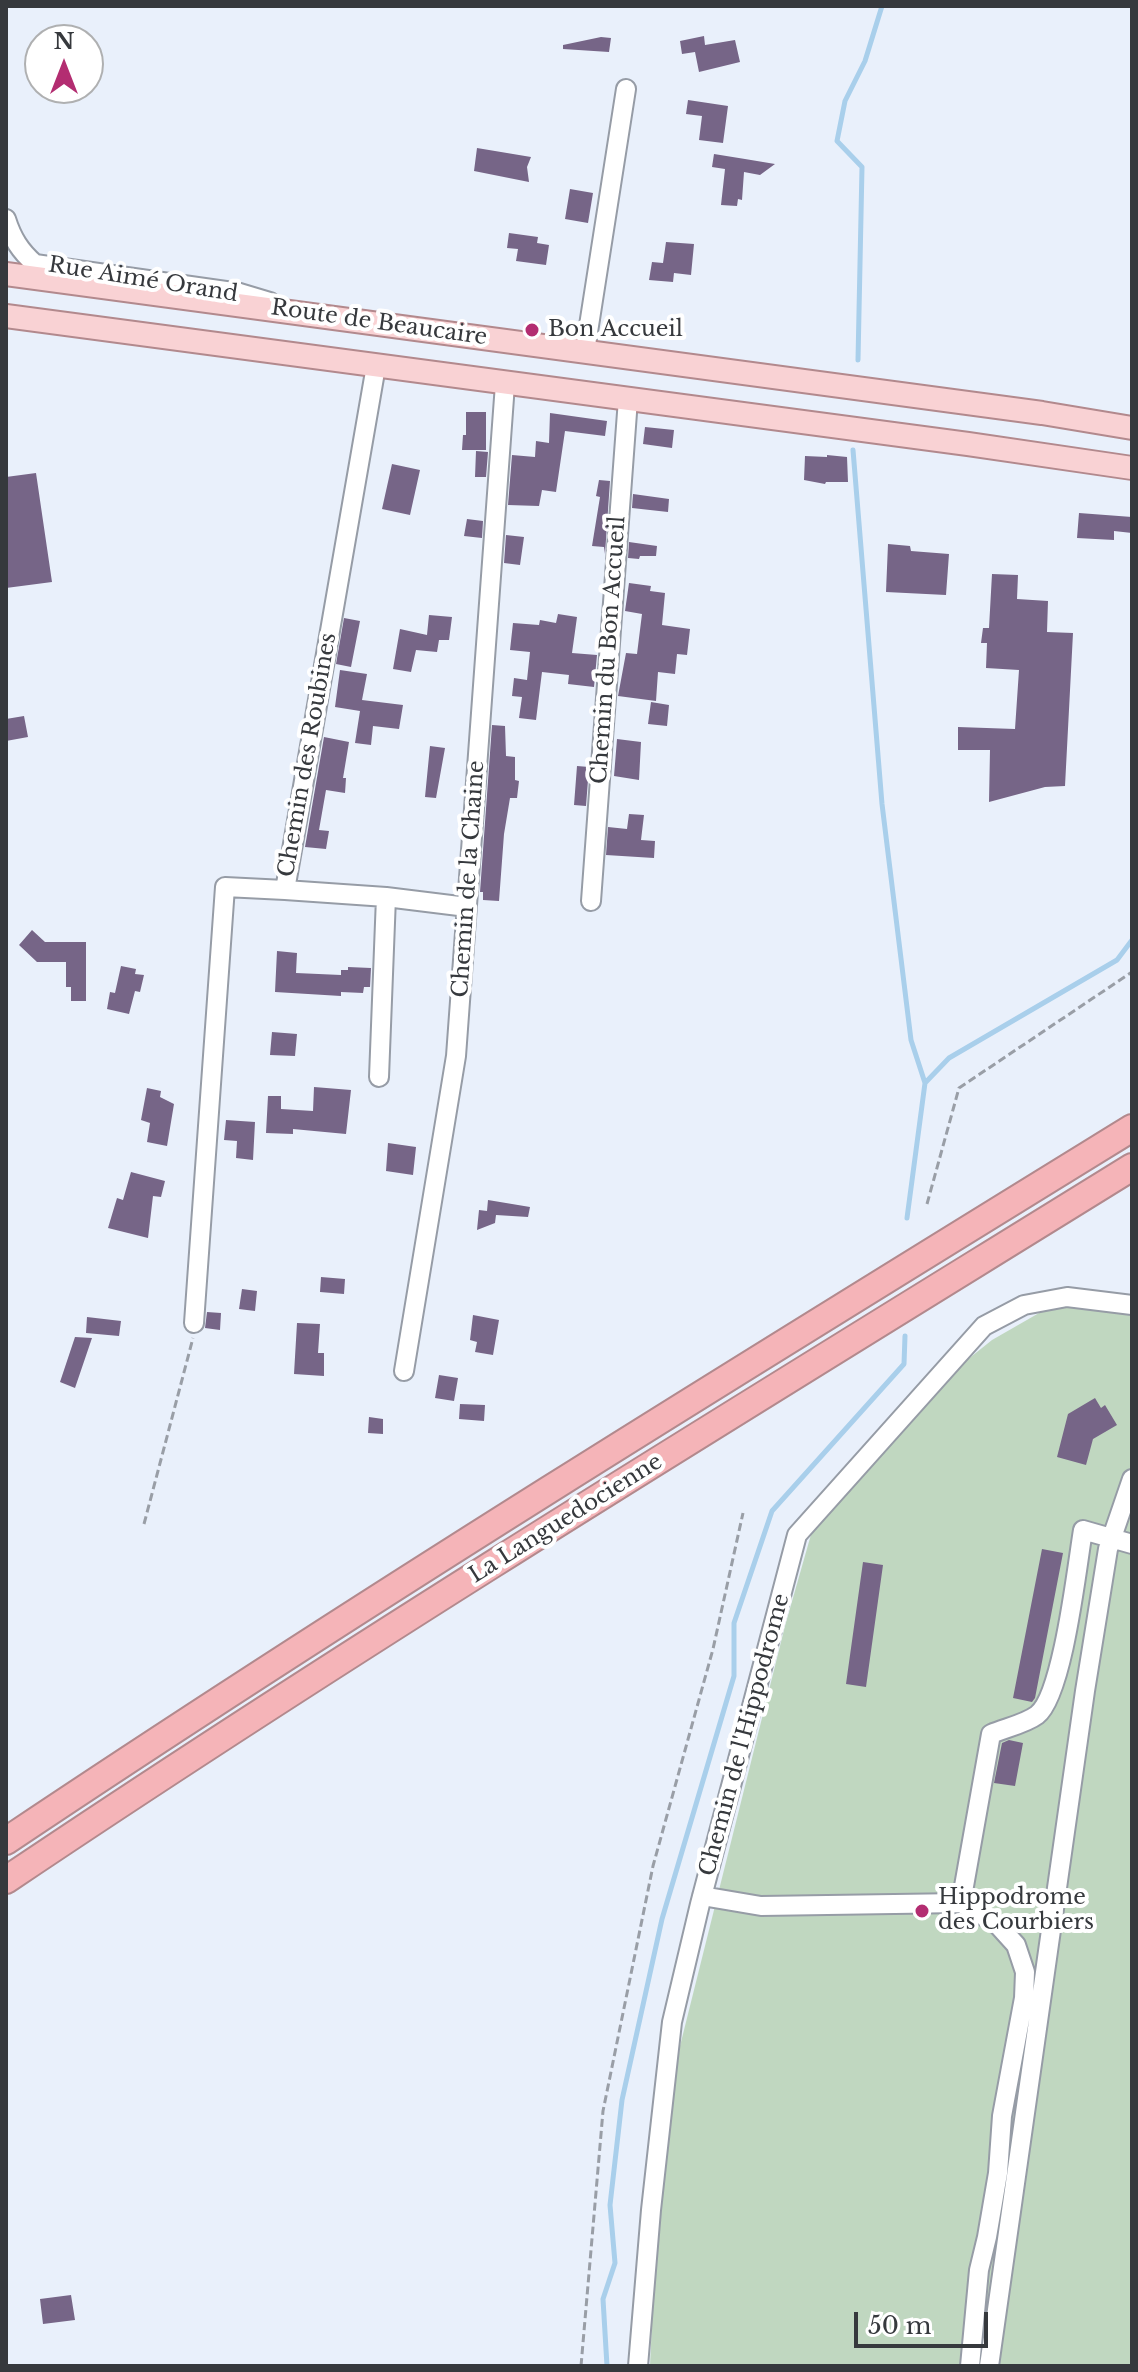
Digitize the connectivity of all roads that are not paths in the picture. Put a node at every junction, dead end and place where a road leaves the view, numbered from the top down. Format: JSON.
{"nodes":[{"id":1,"x":626,"y":89,"type":"dead end"},
{"id":2,"x":6,"y":219,"type":"edge"},
{"id":3,"x":6,"y":274,"type":"edge"},
{"id":4,"x":303,"y":313,"type":"junction"},
{"id":5,"x":6,"y":316,"type":"edge"},
{"id":6,"x":585,"y":351,"type":"junction"},
{"id":7,"x":376,"y":366,"type":"junction"},
{"id":8,"x":505,"y":384,"type":"junction"},
{"id":9,"x":628,"y":399,"type":"junction"},
{"id":10,"x":1132,"y":428,"type":"edge"},
{"id":11,"x":1132,"y":468,"type":"edge"},
{"id":12,"x":285,"y":890,"type":"junction"},
{"id":13,"x":386,"y":897,"type":"junction"},
{"id":14,"x":591,"y":901,"type":"dead end"},
{"id":15,"x":467,"y":907,"type":"junction"},
{"id":16,"x":379,"y":1077,"type":"dead end"},
{"id":17,"x":1132,"y":1128,"type":"edge"},
{"id":18,"x":1132,"y":1167,"type":"edge"},
{"id":19,"x":1132,"y":1305,"type":"edge"},
{"id":20,"x":194,"y":1323,"type":"road end"},
{"id":21,"x":404,"y":1371,"type":"dead end"},
{"id":22,"x":1132,"y":1479,"type":"edge"},
{"id":23,"x":1110,"y":1538,"type":"junction"},
{"id":24,"x":1132,"y":1544,"type":"edge"},
{"id":25,"x":6,"y":1841,"type":"edge"},
{"id":26,"x":6,"y":1880,"type":"edge"},
{"id":27,"x":702,"y":1896,"type":"junction"},
{"id":28,"x":961,"y":1903,"type":"junction"},
{"id":29,"x":638,"y":2366,"type":"edge"},
{"id":30,"x":970,"y":2366,"type":"edge"},
{"id":31,"x":989,"y":2366,"type":"edge"}],
"edges":[{"from":1,"to":6,"type":"street"},
{"from":2,"to":4,"type":"street","name":"Rue Aimé Orand"},
{"from":3,"to":4,"type":"main road","name":"Route de Beaucaire"},
{"from":4,"to":6,"type":"main road","name":"Route de Beaucaire"},
{"from":5,"to":7,"type":"main road","name":"Route de Beaucaire"},
{"from":6,"to":10,"type":"main road","name":"Route de Beaucaire"},
{"from":7,"to":8,"type":"main road","name":"Route de Beaucaire"},
{"from":7,"to":12,"type":"street","name":"Chemin des Roubines"},
{"from":8,"to":9,"type":"main road","name":"Route de Beaucaire"},
{"from":8,"to":15,"type":"street","name":"Chemin de la Chaine"},
{"from":9,"to":11,"type":"main road","name":"Route de Beaucaire"},
{"from":9,"to":14,"type":"street","name":"Chemin du Bon Accueil"},
{"from":12,"to":13,"type":"street"},
{"from":12,"to":20,"type":"street","name":"Chemin des Roubines"},
{"from":13,"to":15,"type":"street"},
{"from":13,"to":16,"type":"street"},
{"from":15,"to":21,"type":"street","name":"Chemin de la Chaine"},
{"from":17,"to":25,"type":"highway","name":"La Languedocienne"},
{"from":18,"to":26,"type":"highway","name":"La Languedocienne"},
{"from":19,"to":27,"type":"street","name":"Chemin de l'Hippodrome"},
{"from":22,"to":23,"type":"street"},
{"from":23,"to":24,"type":"street"},
{"from":23,"to":28,"type":"street"},
{"from":23,"to":31,"type":"street"},
{"from":27,"to":28,"type":"street"},
{"from":27,"to":29,"type":"street","name":"Chemin de l'Hippodrome"},
{"from":28,"to":30,"type":"street"}]}
